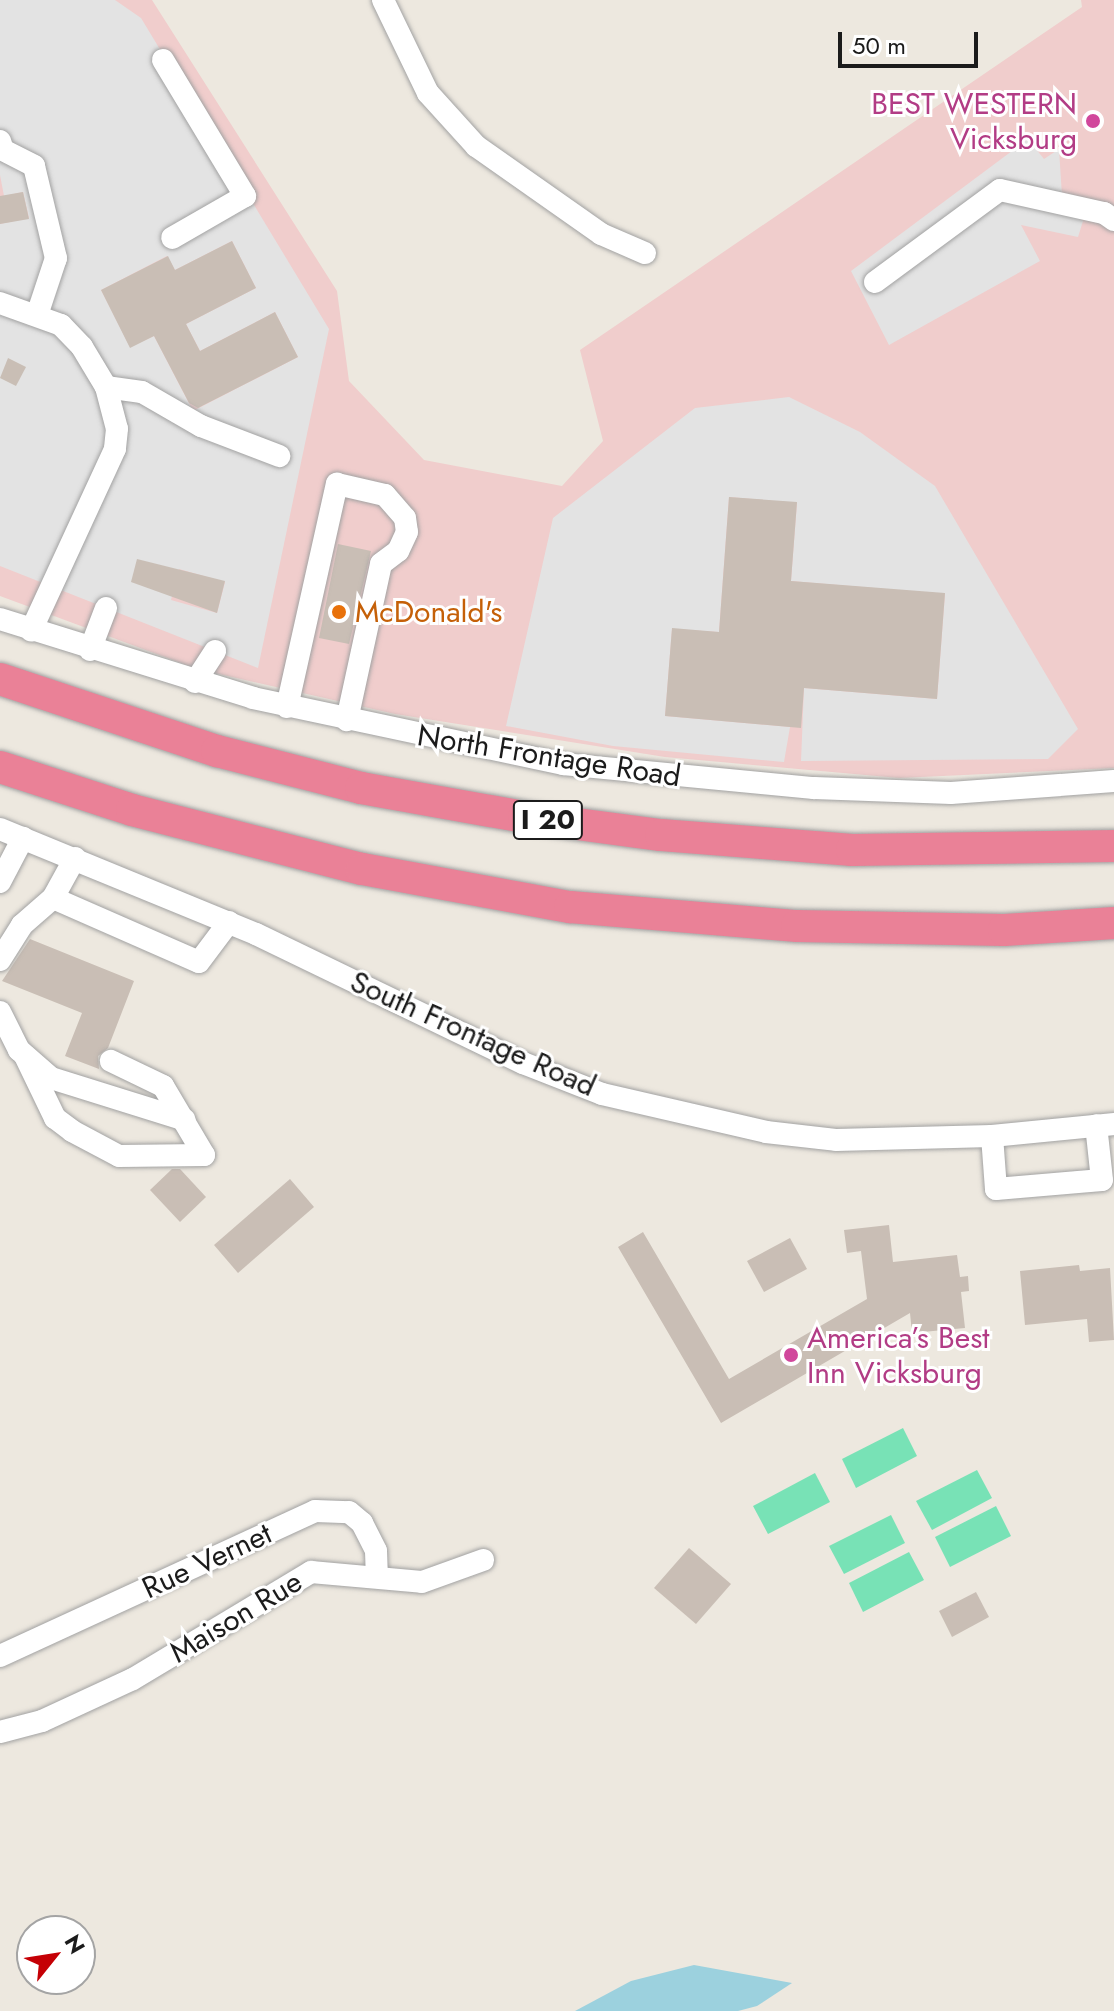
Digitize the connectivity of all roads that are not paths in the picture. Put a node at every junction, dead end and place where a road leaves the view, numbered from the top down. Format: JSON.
{"nodes":[{"id":1,"x":383,"y":0,"type":"edge"},
{"id":2,"x":163,"y":60,"type":"dead end"},
{"id":3,"x":0,"y":141,"type":"edge"},
{"id":4,"x":1114,"y":220,"type":"edge"},
{"id":5,"x":172,"y":238,"type":"dead end"},
{"id":6,"x":645,"y":253,"type":"dead end"},
{"id":7,"x":875,"y":282,"type":"dead end"},
{"id":8,"x":0,"y":303,"type":"edge"},
{"id":9,"x":37,"y":315,"type":"junction"},
{"id":10,"x":106,"y":387,"type":"junction"},
{"id":11,"x":279,"y":456,"type":"dead end"},
{"id":12,"x":106,"y":608,"type":"dead end"},
{"id":13,"x":0,"y":619,"type":"edge"},
{"id":14,"x":31,"y":631,"type":"junction"},
{"id":15,"x":90,"y":650,"type":"junction"},
{"id":16,"x":215,"y":651,"type":"dead end"},
{"id":17,"x":0,"y":679,"type":"edge"},
{"id":18,"x":195,"y":682,"type":"junction"},
{"id":19,"x":287,"y":707,"type":"junction"},
{"id":20,"x":347,"y":720,"type":"junction"},
{"id":21,"x":0,"y":767,"type":"edge"},
{"id":22,"x":1114,"y":781,"type":"edge"},
{"id":23,"x":0,"y":829,"type":"edge"},
{"id":24,"x":1114,"y":833,"type":"edge"},
{"id":25,"x":23,"y":838,"type":"junction"},
{"id":26,"x":1114,"y":846,"type":"edge"},
{"id":27,"x":1000,"y":852,"type":"junction"},
{"id":28,"x":75,"y":858,"type":"junction"},
{"id":29,"x":0,"y":882,"type":"edge"},
{"id":30,"x":53,"y":898,"type":"junction"},
{"id":31,"x":229,"y":922,"type":"junction"},
{"id":32,"x":1114,"y":923,"type":"edge"},
{"id":33,"x":0,"y":960,"type":"edge"},
{"id":34,"x":0,"y":1012,"type":"edge"},
{"id":35,"x":25,"y":1056,"type":"junction"},
{"id":36,"x":111,"y":1061,"type":"dead end"},
{"id":37,"x":185,"y":1120,"type":"junction"},
{"id":38,"x":1105,"y":1124,"type":"edge"},
{"id":39,"x":992,"y":1136,"type":"junction"},
{"id":40,"x":483,"y":1560,"type":"dead end"},
{"id":41,"x":377,"y":1577,"type":"junction"},
{"id":42,"x":0,"y":1656,"type":"edge"},
{"id":43,"x":0,"y":1732,"type":"edge"}],
"edges":[{"from":1,"to":6,"type":"street"},
{"from":2,"to":5,"type":"street"},
{"from":3,"to":9,"type":"street"},
{"from":4,"to":7,"type":"street"},
{"from":8,"to":9,"type":"street"},
{"from":9,"to":10,"type":"street"},
{"from":10,"to":11,"type":"street"},
{"from":10,"to":14,"type":"street"},
{"from":12,"to":15,"type":"street"},
{"from":13,"to":14,"type":"street","name":"North Frontage Road"},
{"from":14,"to":15,"type":"street","name":"North Frontage Road"},
{"from":15,"to":18,"type":"street","name":"North Frontage Road"},
{"from":16,"to":18,"type":"street"},
{"from":17,"to":27,"type":"highway","number":"I 20"},
{"from":18,"to":19,"type":"street","name":"North Frontage Road"},
{"from":19,"to":20,"type":"street","name":"North Frontage Road"},
{"from":19,"to":20,"type":"street"},
{"from":20,"to":22,"type":"street","name":"North Frontage Road"},
{"from":21,"to":32,"type":"highway"},
{"from":23,"to":25,"type":"street","name":"South Frontage Road"},
{"from":24,"to":27,"type":"highway"},
{"from":25,"to":28,"type":"street","name":"South Frontage Road"},
{"from":25,"to":29,"type":"street"},
{"from":26,"to":27,"type":"highway","number":"I 20"},
{"from":28,"to":30,"type":"street"},
{"from":28,"to":31,"type":"street","name":"South Frontage Road"},
{"from":30,"to":31,"type":"street"},
{"from":30,"to":33,"type":"street"},
{"from":31,"to":39,"type":"street","name":"South Frontage Road"},
{"from":34,"to":35,"type":"street"},
{"from":35,"to":37,"type":"street"},
{"from":35,"to":37,"type":"street"},
{"from":36,"to":37,"type":"street"},
{"from":38,"to":39,"type":"street","name":"South Frontage Road"},
{"from":38,"to":39,"type":"street"},
{"from":40,"to":41,"type":"street","name":"Maison Rue"},
{"from":41,"to":42,"type":"street","name":"Rue Vernet"},
{"from":41,"to":43,"type":"street","name":"Maison Rue"}]}
